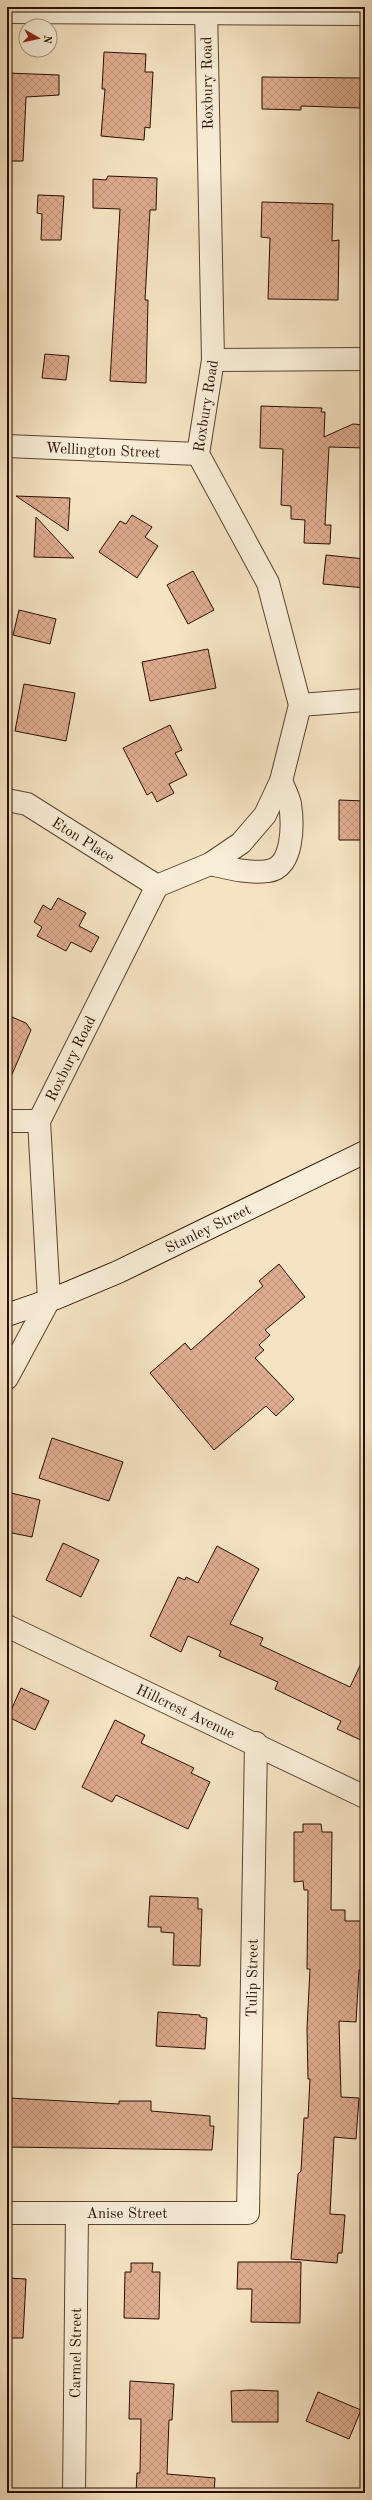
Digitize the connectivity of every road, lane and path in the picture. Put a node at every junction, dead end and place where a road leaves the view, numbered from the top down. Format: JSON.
{"nodes":[{"id":1,"x":206,"y":10,"type":"edge"},
{"id":2,"x":7,"y":12,"type":"edge"},
{"id":3,"x":365,"y":14,"type":"edge"},
{"id":4,"x":365,"y":359,"type":"edge"},
{"id":5,"x":213,"y":360,"type":"junction"},
{"id":6,"x":7,"y":446,"type":"edge"},
{"id":7,"x":198,"y":454,"type":"junction"},
{"id":8,"x":365,"y":700,"type":"edge"},
{"id":9,"x":300,"y":704,"type":"junction"},
{"id":10,"x":281,"y":781,"type":"junction"},
{"id":11,"x":7,"y":800,"type":"edge"},
{"id":12,"x":210,"y":864,"type":"junction"},
{"id":13,"x":157,"y":886,"type":"junction"},
{"id":14,"x":7,"y":1121,"type":"edge"},
{"id":15,"x":39,"y":1122,"type":"junction"},
{"id":16,"x":365,"y":1152,"type":"edge"},
{"id":17,"x":50,"y":1300,"type":"junction"},
{"id":18,"x":7,"y":1315,"type":"edge"},
{"id":19,"x":7,"y":1378,"type":"edge"},
{"id":20,"x":7,"y":1626,"type":"edge"},
{"id":21,"x":256,"y":1743,"type":"junction"},
{"id":22,"x":365,"y":1797,"type":"edge"},
{"id":23,"x":7,"y":2213,"type":"edge"},
{"id":24,"x":77,"y":2213,"type":"junction"},
{"id":25,"x":248,"y":2213,"type":"joint"},
{"id":26,"x":74,"y":2493,"type":"edge"}],
"edges":[{"from":1,"to":2,"type":"street"},
{"from":1,"to":3,"type":"street"},
{"from":1,"to":5,"type":"street","name":"Roxbury Road"},
{"from":4,"to":5,"type":"street"},
{"from":5,"to":7,"type":"street","name":"Roxbury Road"},
{"from":6,"to":7,"type":"street","name":"Wellington Street"},
{"from":7,"to":9,"type":"street","name":"Roxbury Road"},
{"from":8,"to":9,"type":"street"},
{"from":9,"to":10,"type":"street","name":"Roxbury Road"},
{"from":10,"to":12,"type":"street","name":"Roxbury Road"},
{"from":10,"to":12,"type":"street"},
{"from":11,"to":13,"type":"street","name":"Eton Place"},
{"from":12,"to":13,"type":"street","name":"Roxbury Road"},
{"from":13,"to":15,"type":"street","name":"Roxbury Road"},
{"from":14,"to":15,"type":"street"},
{"from":15,"to":17,"type":"street"},
{"from":16,"to":17,"type":"street","name":"Stanley Street"},
{"from":17,"to":18,"type":"street","name":"Stanley Street"},
{"from":17,"to":19,"type":"street"},
{"from":20,"to":21,"type":"street","name":"Hillcrest Avenue"},
{"from":21,"to":22,"type":"street","name":"Hillcrest Avenue"},
{"from":21,"to":25,"type":"street","name":"Tulip Street"},
{"from":23,"to":24,"type":"street","name":"Anise Street"},
{"from":24,"to":25,"type":"street","name":"Anise Street"},
{"from":24,"to":26,"type":"street","name":"Carmel Street"}]}
